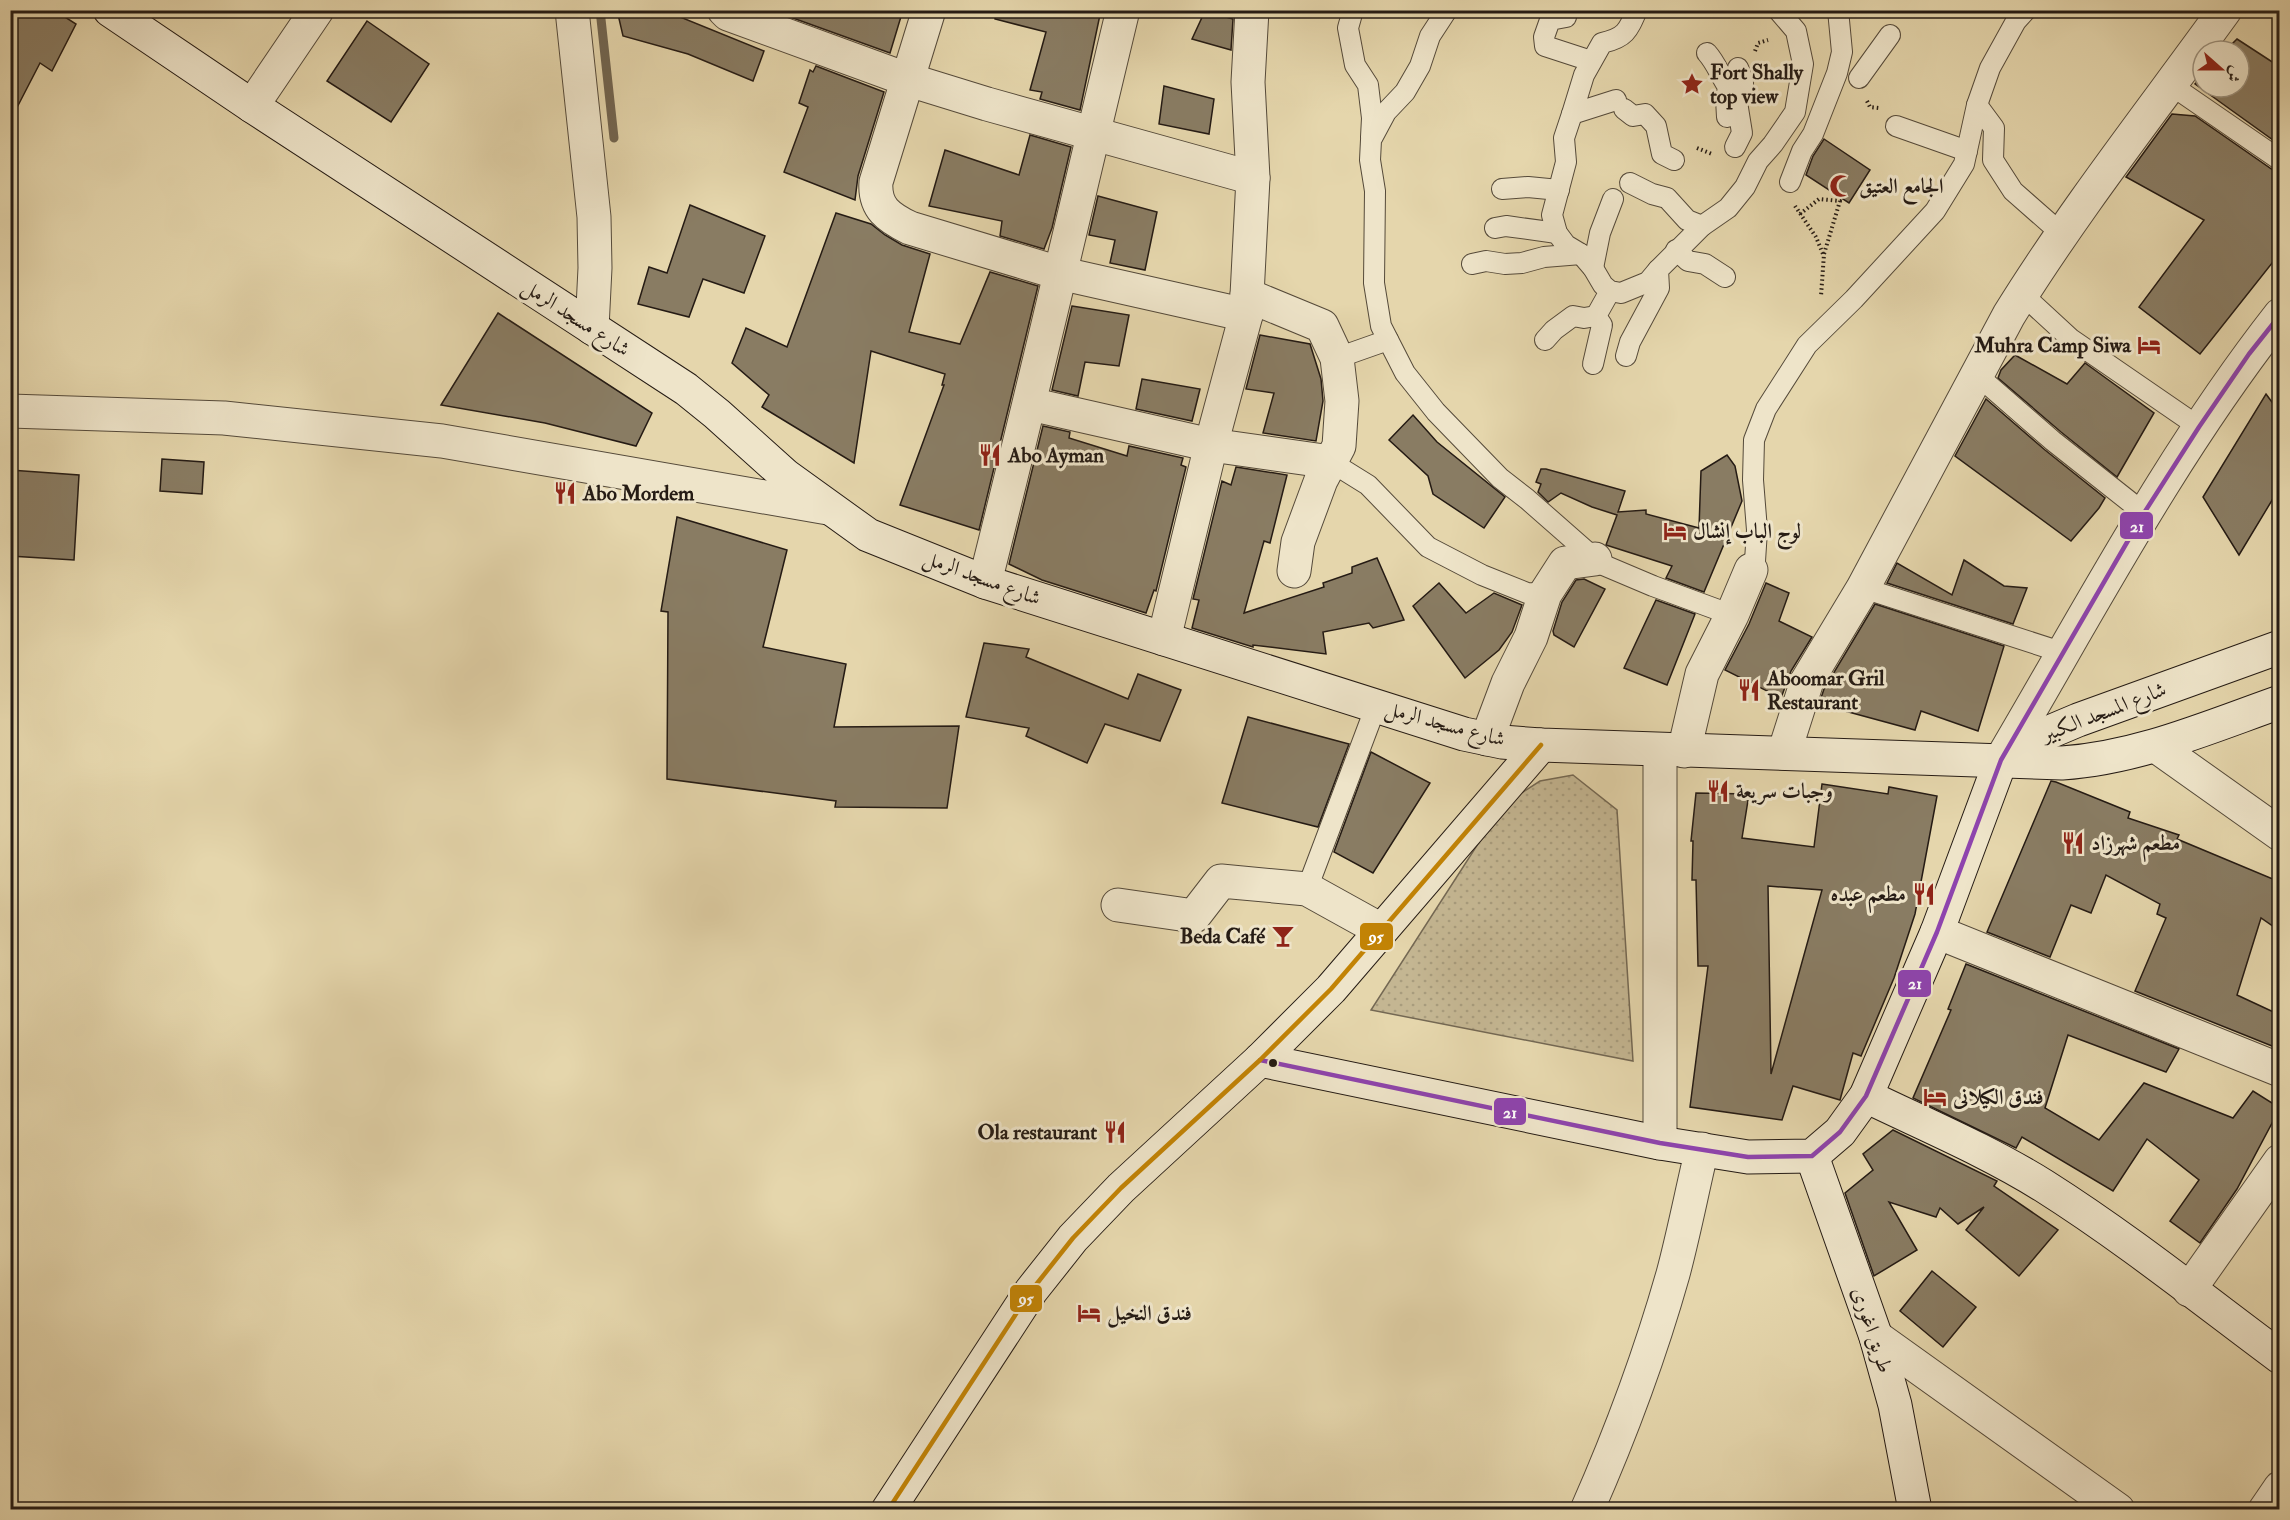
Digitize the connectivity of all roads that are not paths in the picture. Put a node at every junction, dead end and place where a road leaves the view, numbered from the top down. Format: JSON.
{"nodes":[{"id":1,"x":110,"y":10,"type":"edge"},
{"id":2,"x":316,"y":10,"type":"edge"},
{"id":3,"x":572,"y":10,"type":"edge"},
{"id":4,"x":724,"y":10,"type":"edge"},
{"id":5,"x":929,"y":10,"type":"edge"},
{"id":6,"x":1124,"y":10,"type":"edge"},
{"id":7,"x":1252,"y":10,"type":"edge"},
{"id":8,"x":1353,"y":10,"type":"edge"},
{"id":9,"x":1447,"y":10,"type":"edge"},
{"id":10,"x":1637,"y":10,"type":"edge"},
{"id":11,"x":1778,"y":10,"type":"edge"},
{"id":12,"x":1838,"y":10,"type":"edge"},
{"id":13,"x":2026,"y":10,"type":"edge"},
{"id":14,"x":2225,"y":10,"type":"edge"},
{"id":15,"x":1566,"y":17,"type":"dead end"},
{"id":16,"x":1890,"y":35,"type":"dead end"},
{"id":17,"x":1707,"y":53,"type":"dead end"},
{"id":18,"x":1591,"y":61,"type":"junction"},
{"id":19,"x":1738,"y":68,"type":"road end"},
{"id":20,"x":1859,"y":78,"type":"dead end"},
{"id":21,"x":906,"y":79,"type":"junction"},
{"id":22,"x":2171,"y":85,"type":"junction"},
{"id":23,"x":1977,"y":105,"type":"junction"},
{"id":24,"x":252,"y":106,"type":"junction"},
{"id":25,"x":1572,"y":114,"type":"junction"},
{"id":26,"x":1727,"y":117,"type":"dead end"},
{"id":27,"x":1896,"y":126,"type":"dead end"},
{"id":28,"x":1093,"y":134,"type":"junction"},
{"id":29,"x":1371,"y":140,"type":"junction"},
{"id":30,"x":1727,"y":147,"type":"road end"},
{"id":31,"x":1966,"y":151,"type":"junction"},
{"id":32,"x":1674,"y":159,"type":"dead end"},
{"id":33,"x":2280,"y":160,"type":"edge"},
{"id":34,"x":1253,"y":178,"type":"junction"},
{"id":35,"x":1790,"y":182,"type":"dead end"},
{"id":36,"x":1630,"y":183,"type":"dead end"},
{"id":37,"x":1502,"y":189,"type":"dead end"},
{"id":38,"x":1559,"y":190,"type":"junction"},
{"id":39,"x":1613,"y":200,"type":"dead end"},
{"id":40,"x":1702,"y":226,"type":"junction"},
{"id":41,"x":1495,"y":228,"type":"dead end"},
{"id":42,"x":1557,"y":233,"type":"junction"},
{"id":43,"x":2063,"y":235,"type":"junction"},
{"id":44,"x":1676,"y":250,"type":"junction"},
{"id":45,"x":1587,"y":261,"type":"junction"},
{"id":46,"x":1472,"y":264,"type":"dead end"},
{"id":47,"x":1658,"y":270,"type":"junction"},
{"id":48,"x":1059,"y":273,"type":"junction"},
{"id":49,"x":1725,"y":276,"type":"dead end"},
{"id":50,"x":1610,"y":291,"type":"junction"},
{"id":51,"x":2022,"y":294,"type":"junction"},
{"id":52,"x":1246,"y":305,"type":"junction"},
{"id":53,"x":2280,"y":315,"type":"edge"},
{"id":54,"x":1596,"y":316,"type":"junction"},
{"id":55,"x":592,"y":328,"type":"junction"},
{"id":56,"x":1388,"y":340,"type":"junction"},
{"id":57,"x":1545,"y":340,"type":"dead end"},
{"id":58,"x":1626,"y":356,"type":"dead end"},
{"id":59,"x":1336,"y":358,"type":"junction"},
{"id":60,"x":1593,"y":364,"type":"dead end"},
{"id":61,"x":1976,"y":374,"type":"junction"},
{"id":62,"x":1030,"y":404,"type":"junction"},
{"id":63,"x":10,"y":411,"type":"edge"},
{"id":64,"x":2199,"y":427,"type":"junction"},
{"id":65,"x":1211,"y":445,"type":"junction"},
{"id":66,"x":1330,"y":462,"type":"junction"},
{"id":67,"x":828,"y":508,"type":"junction"},
{"id":68,"x":2144,"y":513,"type":"junction"},
{"id":69,"x":1595,"y":558,"type":"junction"},
{"id":70,"x":1751,"y":570,"type":"joint"},
{"id":71,"x":1294,"y":571,"type":"dead end"},
{"id":72,"x":985,"y":582,"type":"junction"},
{"id":73,"x":1863,"y":588,"type":"junction"},
{"id":74,"x":1545,"y":594,"type":"junction"},
{"id":75,"x":1732,"y":615,"type":"junction"},
{"id":76,"x":1164,"y":639,"type":"junction"},
{"id":77,"x":2280,"y":647,"type":"edge"},
{"id":78,"x":2064,"y":652,"type":"junction"},
{"id":79,"x":2280,"y":702,"type":"edge"},
{"id":80,"x":1376,"y":706,"type":"junction"},
{"id":81,"x":1487,"y":739,"type":"junction"},
{"id":82,"x":1541,"y":745,"type":"junction"},
{"id":83,"x":2156,"y":746,"type":"junction"},
{"id":84,"x":1672,"y":750,"type":"junction"},
{"id":85,"x":1784,"y":753,"type":"junction"},
{"id":86,"x":2001,"y":760,"type":"junction"},
{"id":87,"x":2280,"y":834,"type":"edge"},
{"id":88,"x":1307,"y":889,"type":"junction"},
{"id":89,"x":1118,"y":905,"type":"dead end"},
{"id":90,"x":1381,"y":930,"type":"junction"},
{"id":91,"x":1937,"y":932,"type":"junction"},
{"id":92,"x":1260,"y":1060,"type":"junction"},
{"id":93,"x":2280,"y":1070,"type":"edge"},
{"id":94,"x":1866,"y":1096,"type":"junction"},
{"id":95,"x":1660,"y":1143,"type":"junction"},
{"id":96,"x":1702,"y":1149,"type":"junction"},
{"id":97,"x":1812,"y":1156,"type":"junction"},
{"id":98,"x":2280,"y":1161,"type":"edge"},
{"id":99,"x":2189,"y":1290,"type":"junction"},
{"id":100,"x":1876,"y":1336,"type":"junction"},
{"id":101,"x":2280,"y":1357,"type":"edge"},
{"id":102,"x":2280,"y":1488,"type":"edge"},
{"id":103,"x":888,"y":1509,"type":"edge"},
{"id":104,"x":1587,"y":1509,"type":"edge"},
{"id":105,"x":1915,"y":1509,"type":"edge"},
{"id":106,"x":2118,"y":1509,"type":"edge"},
{"id":107,"x":2265,"y":1509,"type":"edge"}],
"edges":[{"from":1,"to":24,"type":"street","name":"شارع مسجد الرمل"},
{"from":2,"to":24,"type":"street"},
{"from":3,"to":55,"type":"street"},
{"from":4,"to":21,"type":"street"},
{"from":5,"to":21,"type":"street"},
{"from":6,"to":28,"type":"street"},
{"from":7,"to":34,"type":"street"},
{"from":8,"to":29,"type":"lane"},
{"from":9,"to":29,"type":"lane"},
{"from":10,"to":18,"type":"lane"},
{"from":11,"to":40,"type":"lane"},
{"from":12,"to":35,"type":"lane"},
{"from":13,"to":23,"type":"lane"},
{"from":14,"to":22,"type":"street"},
{"from":15,"to":18,"type":"lane"},
{"from":16,"to":20,"type":"lane"},
{"from":17,"to":26,"type":"lane"},
{"from":18,"to":25,"type":"lane"},
{"from":19,"to":30,"type":"lane"},
{"from":21,"to":28,"type":"street"},
{"from":21,"to":48,"type":"street"},
{"from":22,"to":33,"type":"lane"},
{"from":22,"to":43,"type":"street"},
{"from":23,"to":31,"type":"lane"},
{"from":23,"to":43,"type":"lane"},
{"from":24,"to":55,"type":"street","name":"شارع مسجد الرمل"},
{"from":25,"to":32,"type":"lane"},
{"from":25,"to":38,"type":"lane"},
{"from":27,"to":31,"type":"lane"},
{"from":28,"to":34,"type":"street"},
{"from":28,"to":48,"type":"street"},
{"from":29,"to":56,"type":"lane"},
{"from":31,"to":70,"type":"lane"},
{"from":34,"to":52,"type":"street"},
{"from":36,"to":40,"type":"lane"},
{"from":37,"to":38,"type":"lane"},
{"from":38,"to":42,"type":"lane"},
{"from":39,"to":45,"type":"lane"},
{"from":40,"to":44,"type":"lane"},
{"from":41,"to":42,"type":"lane"},
{"from":42,"to":45,"type":"lane"},
{"from":43,"to":51,"type":"street"},
{"from":44,"to":47,"type":"lane"},
{"from":44,"to":49,"type":"lane"},
{"from":45,"to":46,"type":"lane"},
{"from":45,"to":50,"type":"lane"},
{"from":47,"to":50,"type":"lane"},
{"from":47,"to":58,"type":"lane"},
{"from":48,"to":52,"type":"street"},
{"from":48,"to":62,"type":"street"},
{"from":50,"to":54,"type":"lane"},
{"from":51,"to":61,"type":"street"},
{"from":51,"to":64,"type":"lane"},
{"from":52,"to":59,"type":"street"},
{"from":52,"to":65,"type":"street"},
{"from":53,"to":64,"type":"street"},
{"from":54,"to":57,"type":"lane"},
{"from":54,"to":60,"type":"lane"},
{"from":55,"to":67,"type":"street","name":"شارع مسجد الرمل"},
{"from":56,"to":59,"type":"lane"},
{"from":56,"to":69,"type":"lane"},
{"from":59,"to":66,"type":"street"},
{"from":61,"to":68,"type":"lane"},
{"from":61,"to":73,"type":"street"},
{"from":62,"to":65,"type":"street"},
{"from":62,"to":72,"type":"street"},
{"from":63,"to":67,"type":"street"},
{"from":64,"to":68,"type":"street"},
{"from":65,"to":66,"type":"street"},
{"from":65,"to":76,"type":"street"},
{"from":66,"to":71,"type":"street"},
{"from":66,"to":74,"type":"lane"},
{"from":67,"to":72,"type":"street","name":"شارع مسجد الرمل"},
{"from":68,"to":78,"type":"street"},
{"from":69,"to":74,"type":"street"},
{"from":69,"to":75,"type":"lane"},
{"from":70,"to":75,"type":"street"},
{"from":72,"to":76,"type":"street","name":"شارع مسجد الرمل"},
{"from":73,"to":78,"type":"lane"},
{"from":73,"to":85,"type":"street"},
{"from":74,"to":81,"type":"street"},
{"from":75,"to":84,"type":"street"},
{"from":76,"to":80,"type":"street","name":"شارع مسجد الرمل"},
{"from":77,"to":86,"type":"street","name":"شارع المسجد الكبير"},
{"from":78,"to":86,"type":"street"},
{"from":79,"to":83,"type":"street","name":"شارع المسجد الكبير"},
{"from":80,"to":81,"type":"street","name":"شارع مسجد الرمل"},
{"from":80,"to":88,"type":"lane"},
{"from":81,"to":82,"type":"street","name":"شارع مسجد الرمل"},
{"from":82,"to":84,"type":"street","name":"شارع مسجد الرمل"},
{"from":82,"to":90,"type":"street"},
{"from":83,"to":86,"type":"street","name":"شارع المسجد الكبير"},
{"from":83,"to":87,"type":"street"},
{"from":84,"to":85,"type":"street","name":"شارع مسجد الرمل"},
{"from":84,"to":95,"type":"street"},
{"from":85,"to":86,"type":"street","name":"شارع مسجد الرمل"},
{"from":86,"to":91,"type":"street"},
{"from":88,"to":89,"type":"street"},
{"from":88,"to":90,"type":"street"},
{"from":90,"to":92,"type":"street"},
{"from":91,"to":93,"type":"street"},
{"from":91,"to":94,"type":"street"},
{"from":92,"to":95,"type":"street"},
{"from":92,"to":103,"type":"street"},
{"from":94,"to":97,"type":"street"},
{"from":94,"to":99,"type":"street"},
{"from":95,"to":96,"type":"street"},
{"from":96,"to":97,"type":"street"},
{"from":96,"to":104,"type":"street"},
{"from":97,"to":100,"type":"street","name":"طريق اغورى"},
{"from":98,"to":99,"type":"street"},
{"from":99,"to":101,"type":"street"},
{"from":100,"to":105,"type":"street","name":"طريق اغورى"},
{"from":100,"to":106,"type":"street"},
{"from":102,"to":107,"type":"street"}]}
